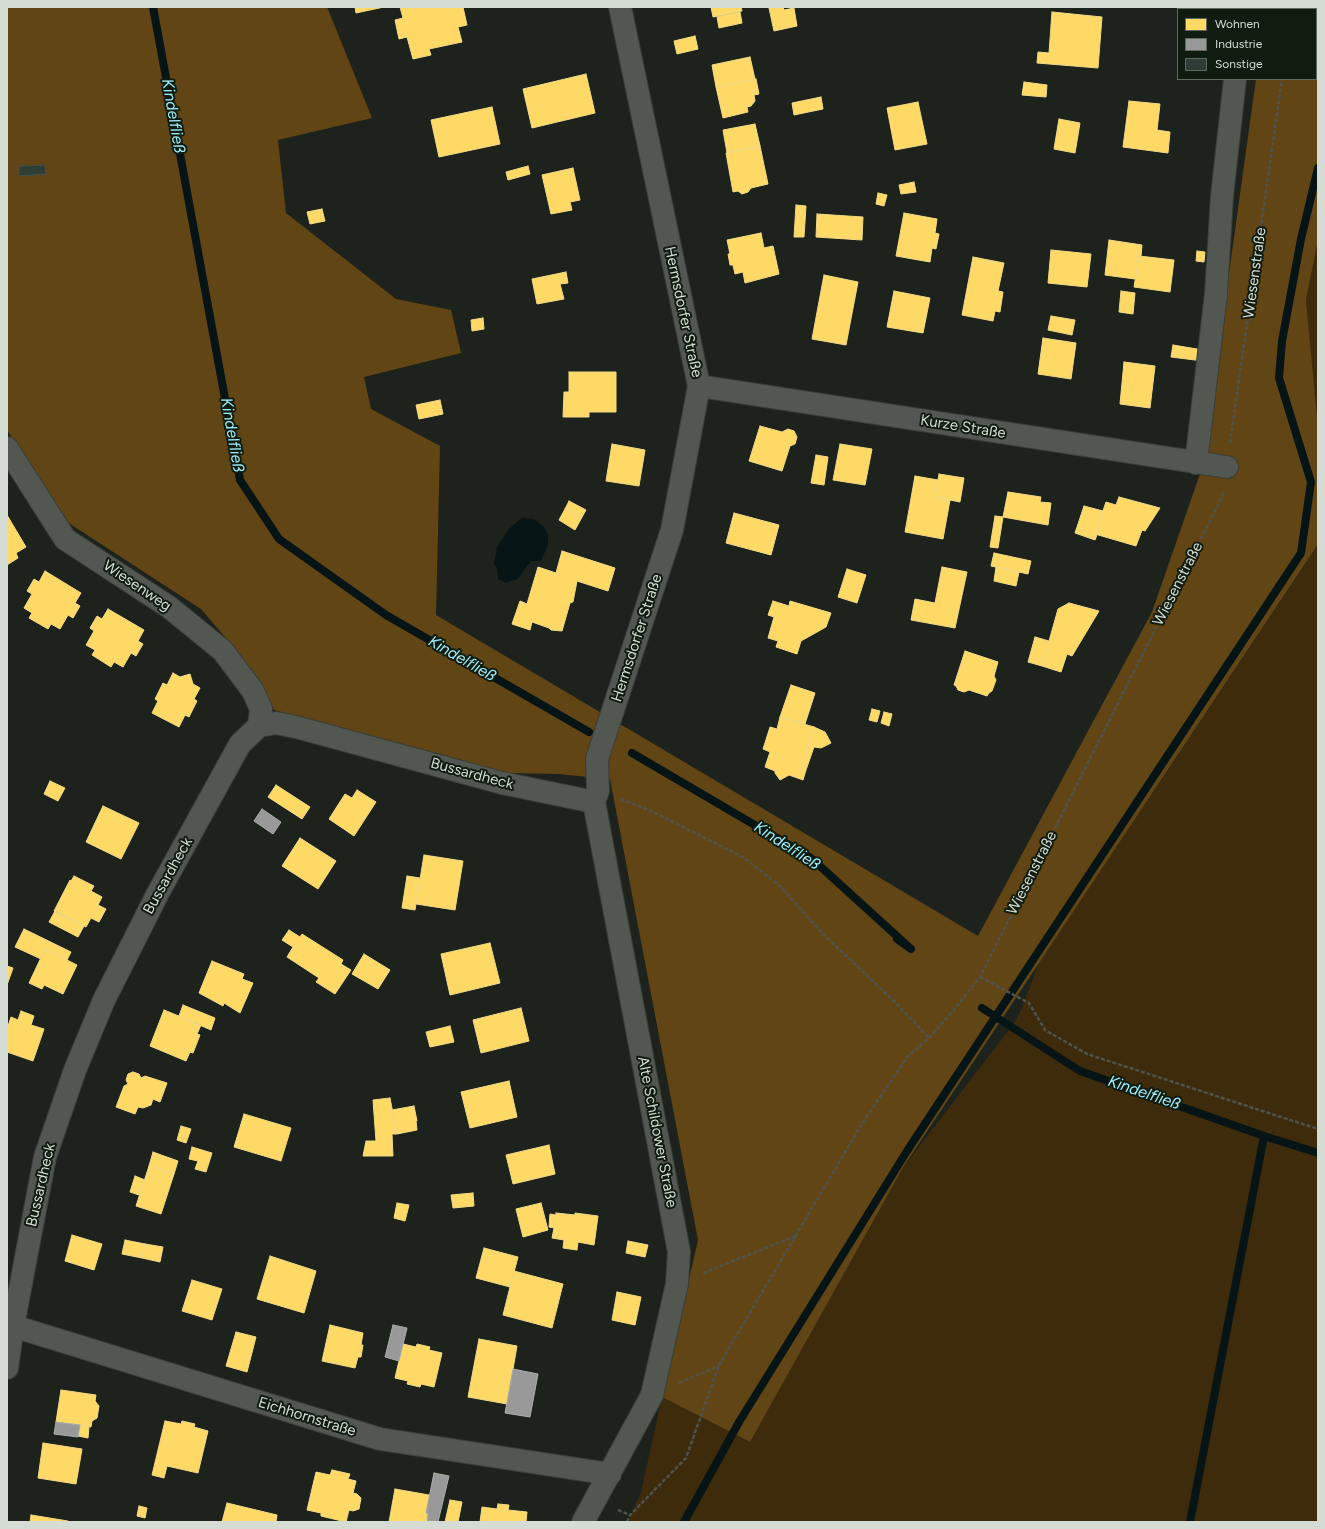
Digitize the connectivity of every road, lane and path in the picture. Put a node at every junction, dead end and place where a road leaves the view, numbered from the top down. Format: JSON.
{"nodes":[{"id":1,"x":620,"y":7,"type":"edge"},
{"id":2,"x":1235,"y":80,"type":"edge"},
{"id":3,"x":1282,"y":80,"type":"edge"},
{"id":4,"x":699,"y":386,"type":"junction"},
{"id":5,"x":7,"y":448,"type":"edge"},
{"id":6,"x":1196,"y":463,"type":"junction"},
{"id":7,"x":1227,"y":467,"type":"junction"},
{"id":8,"x":609,"y":722,"type":"joint"},
{"id":9,"x":259,"y":726,"type":"junction"},
{"id":10,"x":596,"y":796,"type":"junction"},
{"id":11,"x":980,"y":977,"type":"junction"},
{"id":12,"x":929,"y":1038,"type":"junction"},
{"id":13,"x":1318,"y":1129,"type":"edge"},
{"id":14,"x":797,"y":1235,"type":"junction"},
{"id":15,"x":676,"y":1284,"type":"junction"},
{"id":16,"x":12,"y":1326,"type":"junction"},
{"id":17,"x":719,"y":1365,"type":"junction"},
{"id":18,"x":7,"y":1368,"type":"edge"},
{"id":19,"x":652,"y":1395,"type":"junction"},
{"id":20,"x":610,"y":1474,"type":"junction"},
{"id":21,"x":583,"y":1522,"type":"edge"},
{"id":22,"x":627,"y":1522,"type":"edge"}],
"edges":[{"from":1,"to":4,"type":"street","name":"Hermsdorfer Straße"},
{"from":2,"to":6,"type":"street"},
{"from":3,"to":7,"type":"path","name":"Wiesenstraße"},
{"from":4,"to":6,"type":"street","name":"Kurze Straße"},
{"from":4,"to":8,"type":"street","name":"Hermsdorfer Straße"},
{"from":5,"to":9,"type":"street","name":"Wiesenweg"},
{"from":6,"to":7,"type":"street","name":"Kurze Straße"},
{"from":7,"to":11,"type":"path","name":"Wiesenstraße"},
{"from":8,"to":10,"type":"street","name":"Alte Schildower Straße"},
{"from":9,"to":10,"type":"street","name":"Bussardheck"},
{"from":9,"to":16,"type":"street","name":"Bussardheck"},
{"from":10,"to":12,"type":"path"},
{"from":10,"to":15,"type":"street","name":"Alte Schildower Straße"},
{"from":11,"to":12,"type":"path","name":"Wiesenstraße"},
{"from":11,"to":13,"type":"path"},
{"from":12,"to":14,"type":"path","name":"Wiesenstraße"},
{"from":14,"to":15,"type":"path"},
{"from":14,"to":17,"type":"path","name":"Wiesenstraße"},
{"from":15,"to":19,"type":"street","name":"Alte Schildower Straße"},
{"from":16,"to":18,"type":"street","name":"Bussardheck"},
{"from":16,"to":20,"type":"street","name":"Eichhornstraße"},
{"from":17,"to":19,"type":"path"},
{"from":17,"to":22,"type":"path","name":"Wiesenstraße"},
{"from":19,"to":20,"type":"street","name":"Alte Schildower Straße"},
{"from":20,"to":21,"type":"street","name":"Alte Schildower Straße"}]}
